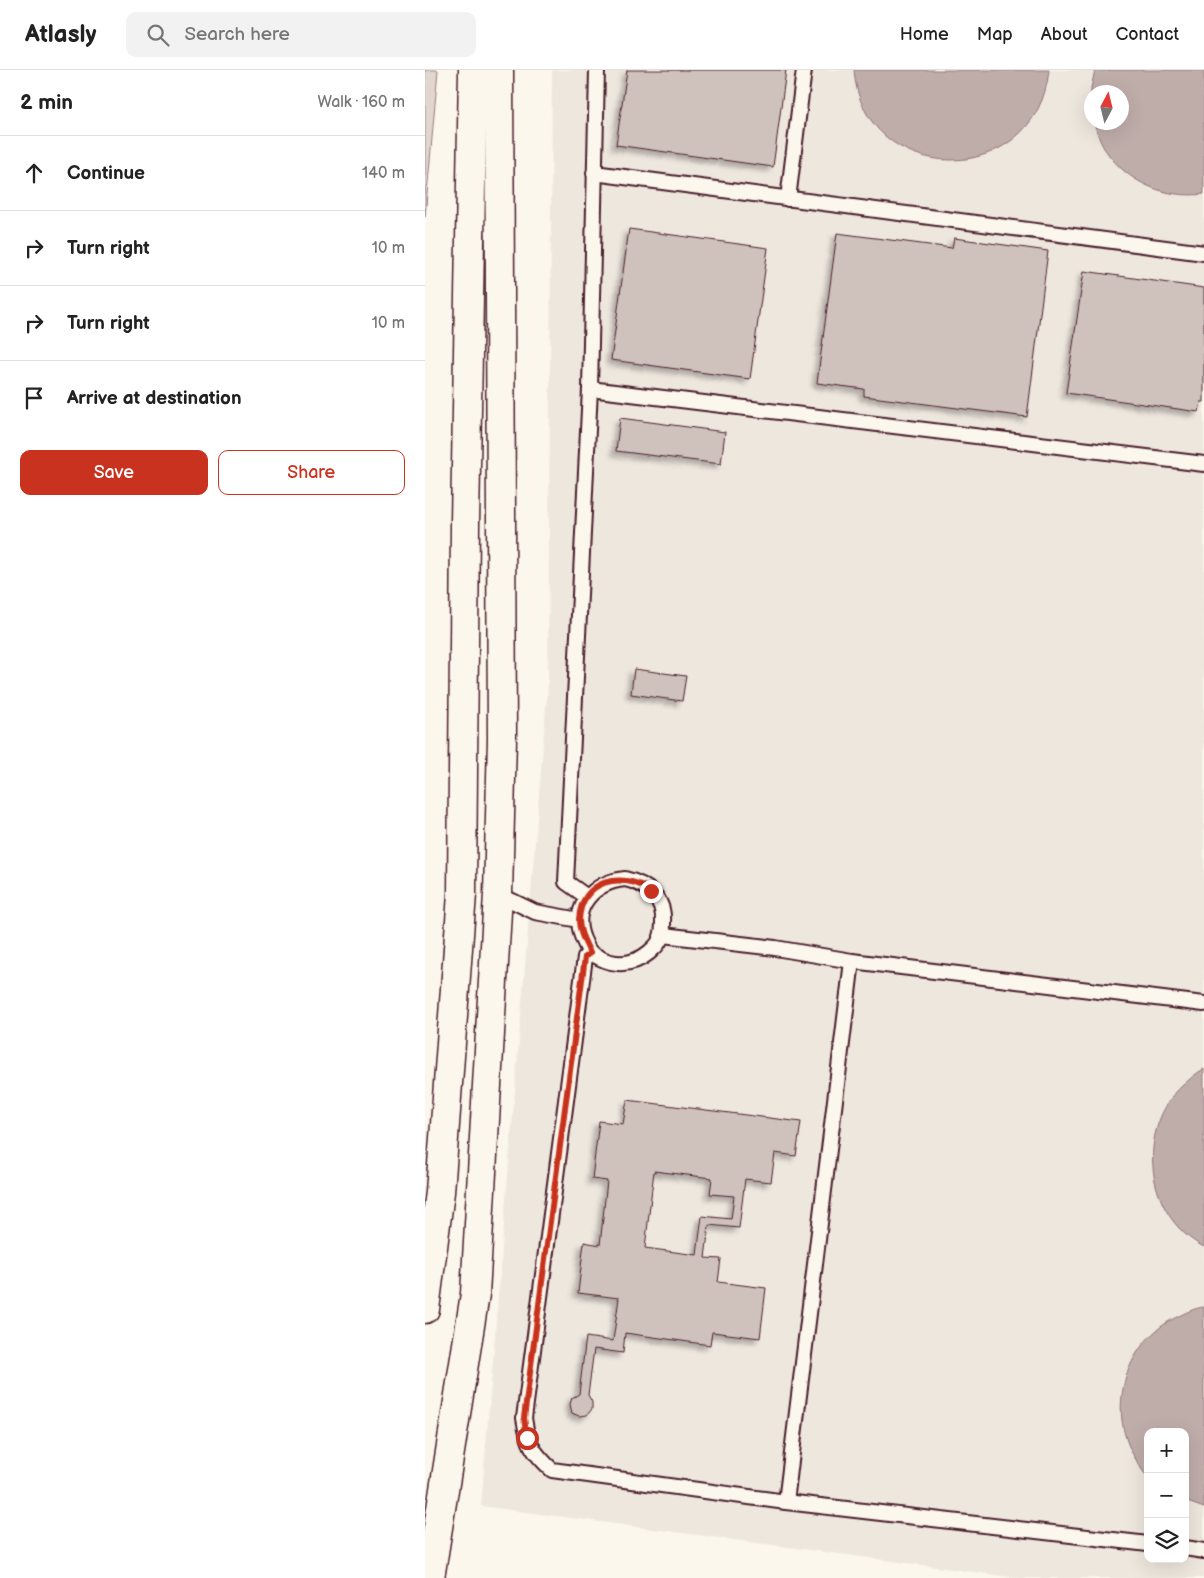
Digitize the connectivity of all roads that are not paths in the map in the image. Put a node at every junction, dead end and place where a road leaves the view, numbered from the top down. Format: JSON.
{"nodes":[{"id":1,"x":473,"y":70,"type":"edge"},
{"id":2,"x":499,"y":70,"type":"edge"},
{"id":3,"x":597,"y":70,"type":"edge"},
{"id":4,"x":804,"y":70,"type":"edge"},
{"id":5,"x":595,"y":173,"type":"junction"},
{"id":6,"x":788,"y":198,"type":"junction"},
{"id":7,"x":1204,"y":253,"type":"edge"},
{"id":8,"x":590,"y":389,"type":"junction"},
{"id":9,"x":1204,"y":464,"type":"edge"},
{"id":10,"x":498,"y":894,"type":"junction"},
{"id":11,"x":587,"y":897,"type":"junction"},
{"id":12,"x":579,"y":920,"type":"junction"},
{"id":13,"x":663,"y":934,"type":"junction"},
{"id":14,"x":590,"y":953,"type":"junction"},
{"id":15,"x":852,"y":961,"type":"junction"},
{"id":16,"x":1204,"y":1004,"type":"edge"},
{"id":17,"x":425,"y":1309,"type":"edge"},
{"id":18,"x":786,"y":1502,"type":"junction"},
{"id":19,"x":1144,"y":1544,"type":"edge"},
{"id":20,"x":1189,"y":1549,"type":"edge"},
{"id":21,"x":1204,"y":1551,"type":"edge"},
{"id":22,"x":430,"y":1578,"type":"edge"}],
"edges":[{"from":1,"to":17,"type":"main road"},
{"from":2,"to":10,"type":"main road"},
{"from":3,"to":5,"type":"lane"},
{"from":4,"to":6,"type":"lane"},
{"from":5,"to":6,"type":"lane"},
{"from":5,"to":8,"type":"lane"},
{"from":6,"to":7,"type":"lane"},
{"from":8,"to":9,"type":"lane"},
{"from":8,"to":11,"type":"lane"},
{"from":10,"to":12,"type":"lane"},
{"from":10,"to":22,"type":"main road"},
{"from":11,"to":12,"type":"lane"},
{"from":11,"to":13,"type":"lane"},
{"from":12,"to":14,"type":"lane"},
{"from":13,"to":14,"type":"lane"},
{"from":13,"to":15,"type":"lane"},
{"from":14,"to":18,"type":"lane"},
{"from":15,"to":16,"type":"lane"},
{"from":15,"to":18,"type":"lane"},
{"from":18,"to":19,"type":"lane"},
{"from":20,"to":21,"type":"lane"}]}
